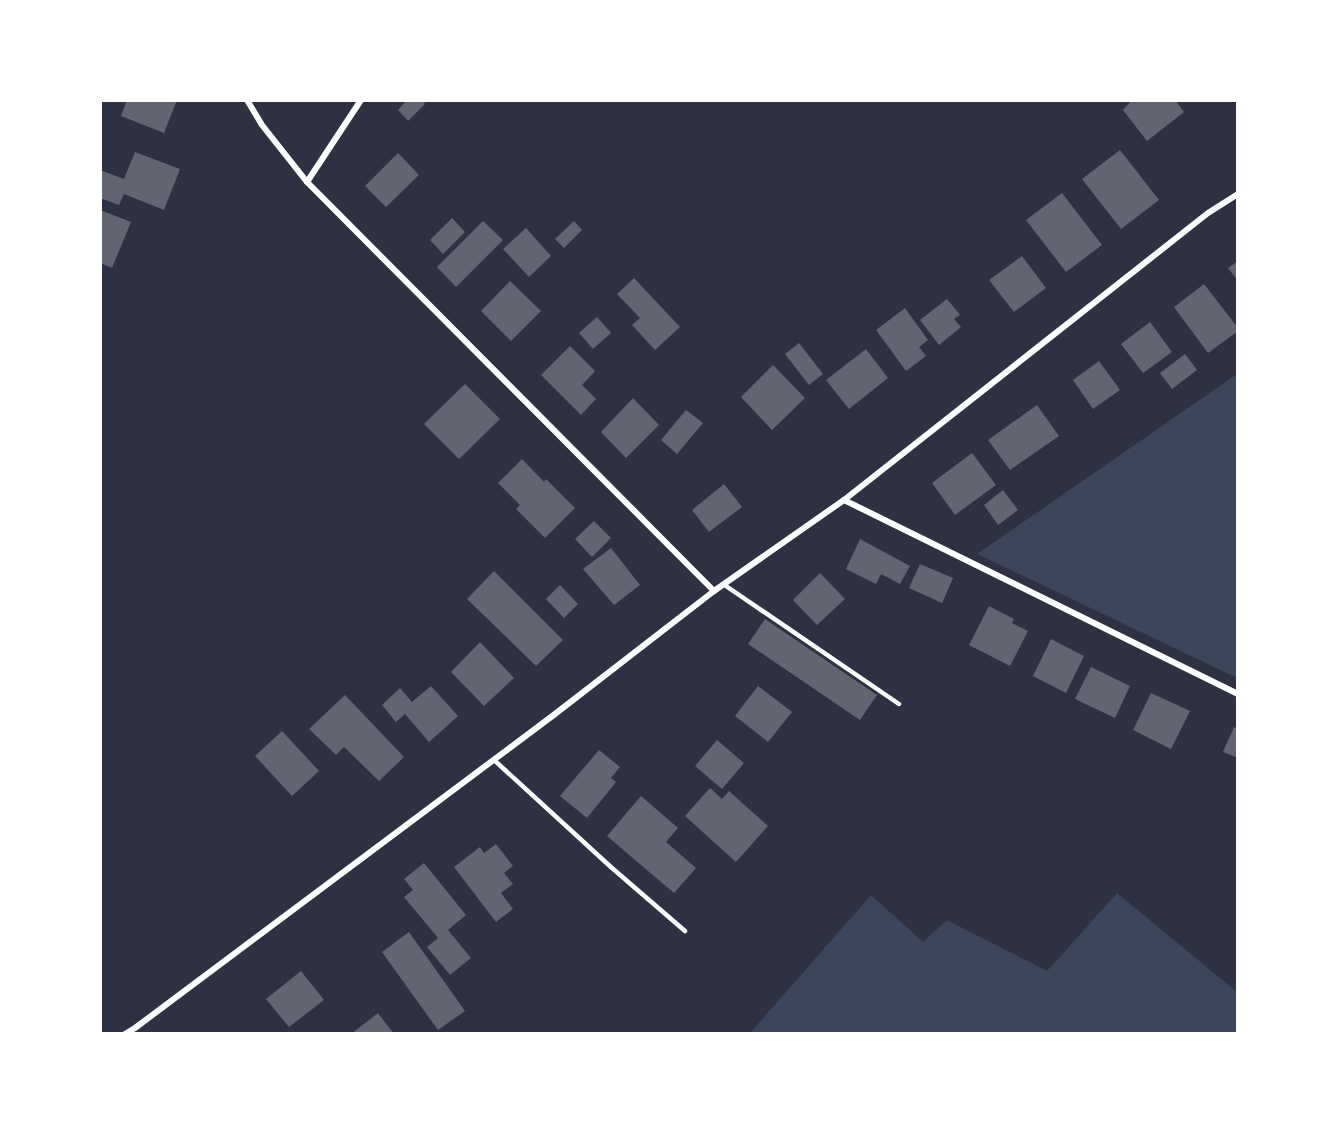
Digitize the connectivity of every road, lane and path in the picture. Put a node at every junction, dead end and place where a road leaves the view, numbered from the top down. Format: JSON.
{"nodes":[{"id":1,"x":247,"y":100,"type":"edge"},
{"id":2,"x":361,"y":100,"type":"edge"},
{"id":3,"x":307,"y":182,"type":"junction"},
{"id":4,"x":1238,"y":194,"type":"edge"},
{"id":5,"x":844,"y":500,"type":"junction"},
{"id":6,"x":723,"y":584,"type":"junction"},
{"id":7,"x":714,"y":591,"type":"junction"},
{"id":8,"x":1238,"y":694,"type":"edge"},
{"id":9,"x":898,"y":704,"type":"dead end"},
{"id":10,"x":494,"y":760,"type":"junction"},
{"id":11,"x":685,"y":931,"type":"dead end"},
{"id":12,"x":136,"y":1031,"type":"edge"},
{"id":13,"x":125,"y":1034,"type":"edge"}],
"edges":[{"from":1,"to":3,"type":"street"},
{"from":2,"to":3,"type":"street"},
{"from":3,"to":7,"type":"street"},
{"from":4,"to":5,"type":"street"},
{"from":5,"to":6,"type":"street"},
{"from":5,"to":8,"type":"street"},
{"from":6,"to":7,"type":"street"},
{"from":6,"to":9,"type":"lane"},
{"from":7,"to":10,"type":"street"},
{"from":10,"to":11,"type":"lane"},
{"from":10,"to":12,"type":"street"},
{"from":12,"to":13,"type":"street"}]}
